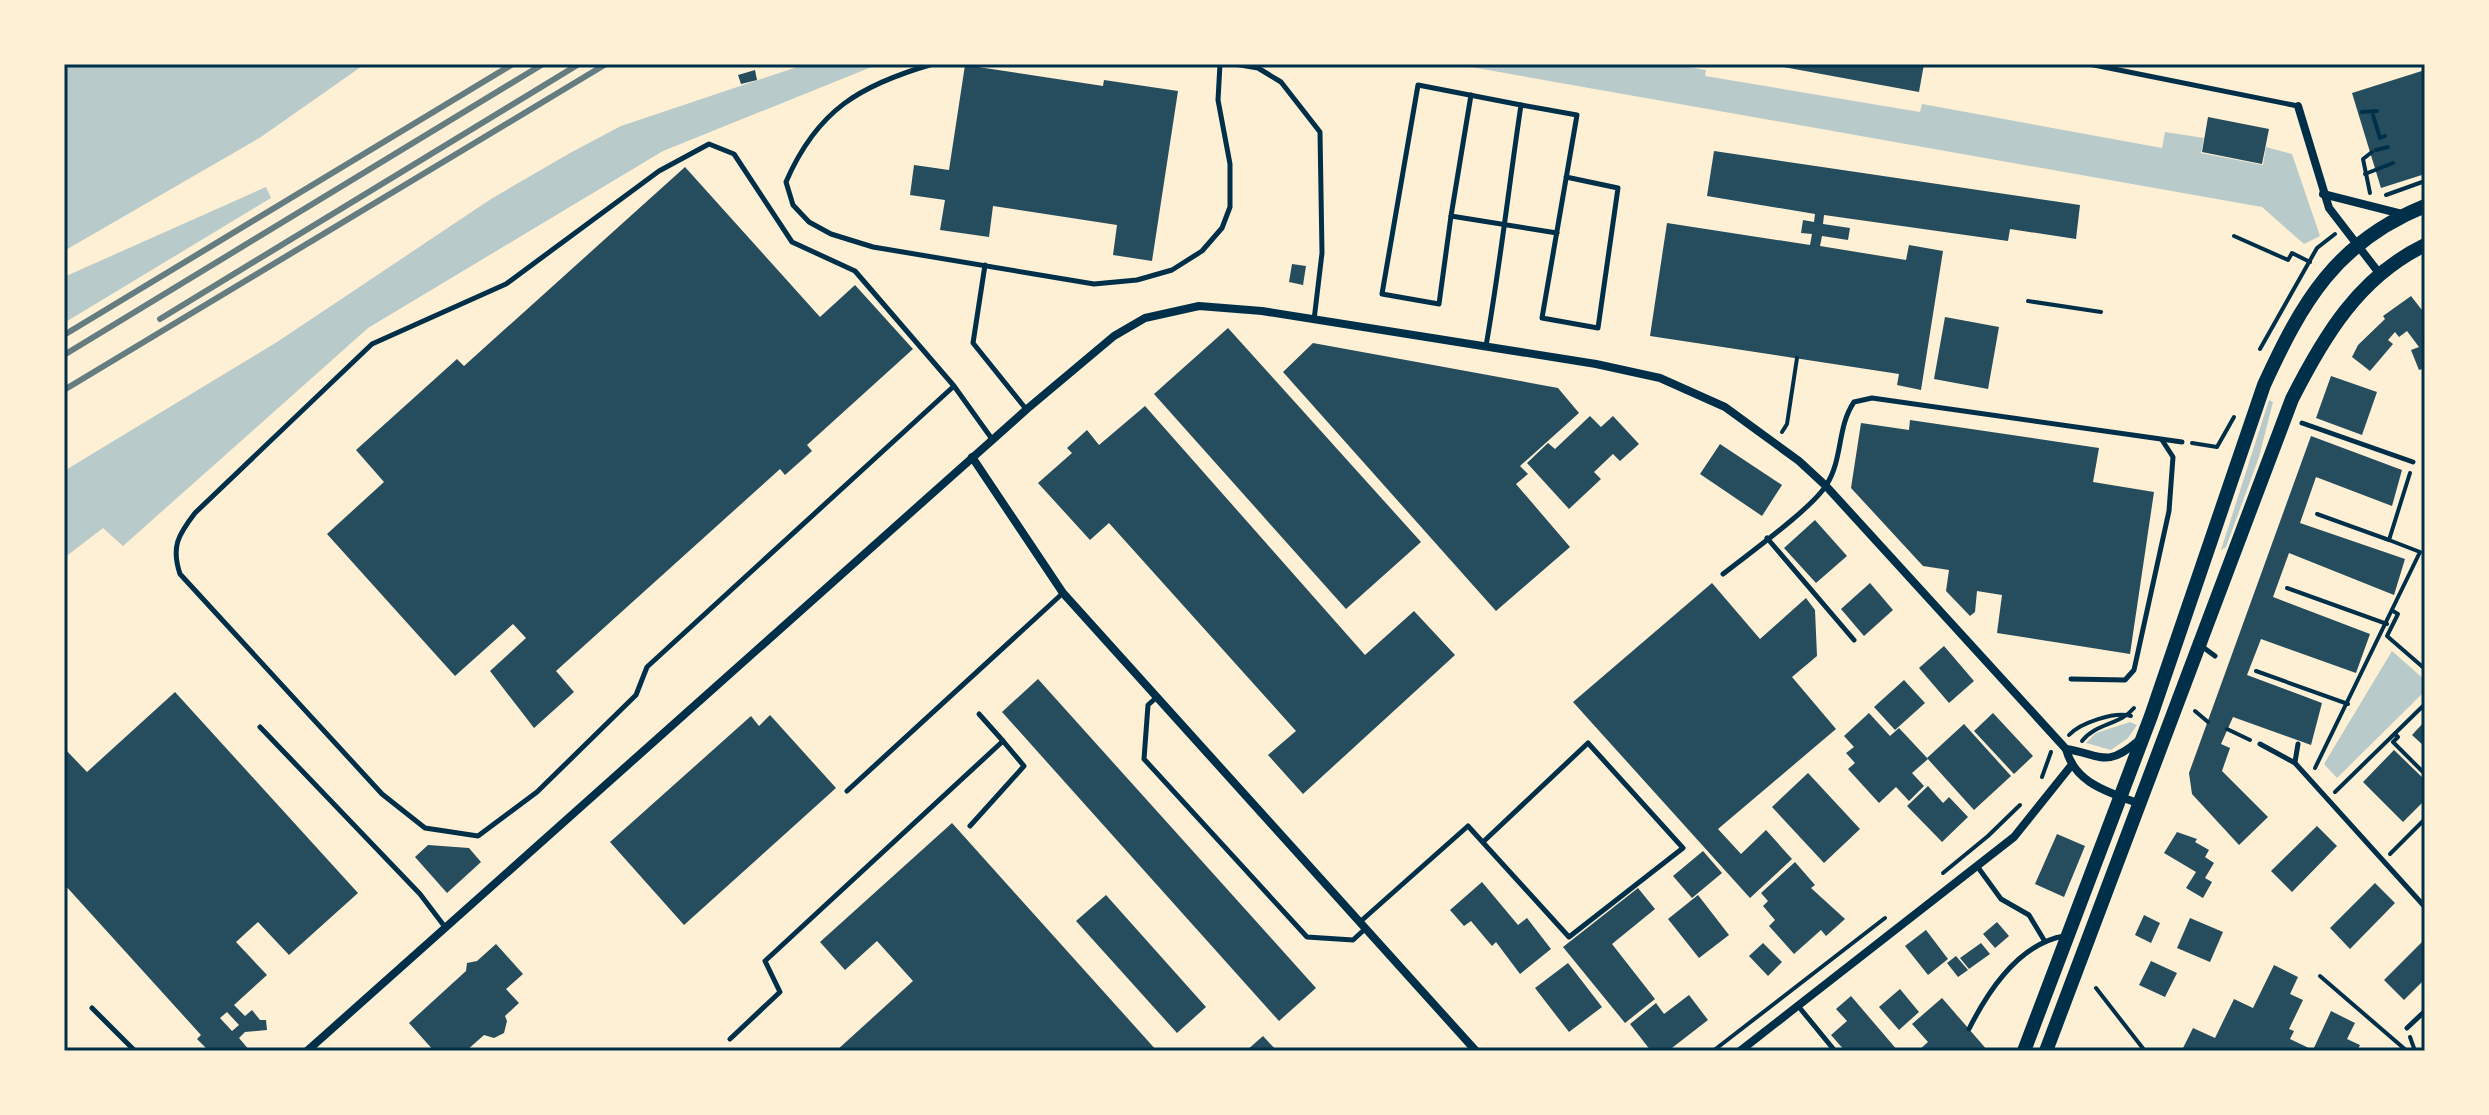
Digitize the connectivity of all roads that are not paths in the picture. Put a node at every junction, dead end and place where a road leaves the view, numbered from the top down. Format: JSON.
{"nodes":[{"id":1,"x":933,"y":64,"type":"edge"},
{"id":2,"x":1220,"y":64,"type":"edge"},
{"id":3,"x":1234,"y":64,"type":"edge"},
{"id":4,"x":2089,"y":64,"type":"edge"},
{"id":5,"x":1471,"y":95,"type":"junction"},
{"id":6,"x":1521,"y":105,"type":"junction"},
{"id":7,"x":2298,"y":106,"type":"joint"},
{"id":8,"x":1566,"y":177,"type":"junction"},
{"id":9,"x":2323,"y":194,"type":"junction"},
{"id":10,"x":2425,"y":206,"type":"edge"},
{"id":11,"x":2403,"y":215,"type":"junction"},
{"id":12,"x":1451,"y":216,"type":"junction"},
{"id":13,"x":1504,"y":224,"type":"junction"},
{"id":14,"x":1557,"y":233,"type":"junction"},
{"id":15,"x":2355,"y":245,"type":"junction"},
{"id":16,"x":2425,"y":245,"type":"edge"},
{"id":17,"x":985,"y":265,"type":"junction"},
{"id":18,"x":2379,"y":273,"type":"junction"},
{"id":19,"x":1314,"y":320,"type":"junction"},
{"id":20,"x":1486,"y":346,"type":"junction"},
{"id":21,"x":954,"y":386,"type":"junction"},
{"id":22,"x":1027,"y":409,"type":"junction"},
{"id":23,"x":2302,"y":423,"type":"dead end"},
{"id":24,"x":992,"y":439,"type":"junction"},
{"id":25,"x":2162,"y":440,"type":"junction"},
{"id":26,"x":2182,"y":442,"type":"road end"},
{"id":27,"x":972,"y":457,"type":"junction"},
{"id":28,"x":2413,"y":462,"type":"dead end"},
{"id":29,"x":1826,"y":486,"type":"junction"},
{"id":30,"x":1767,"y":538,"type":"junction"},
{"id":31,"x":1723,"y":574,"type":"dead end"},
{"id":32,"x":1063,"y":593,"type":"junction"},
{"id":33,"x":1854,"y":640,"type":"dead end"},
{"id":34,"x":2199,"y":644,"type":"junction"},
{"id":35,"x":2215,"y":656,"type":"dead end"},
{"id":36,"x":2071,"y":679,"type":"dead end"},
{"id":37,"x":1158,"y":696,"type":"junction"},
{"id":38,"x":979,"y":714,"type":"dead end"},
{"id":39,"x":260,"y":727,"type":"dead end"},
{"id":40,"x":2144,"y":736,"type":"junction"},
{"id":41,"x":1003,"y":741,"type":"junction"},
{"id":42,"x":2260,"y":744,"type":"road end"},
{"id":43,"x":2298,"y":744,"type":"dead end"},
{"id":44,"x":2066,"y":749,"type":"junction"},
{"id":45,"x":2295,"y":763,"type":"junction"},
{"id":46,"x":2070,"y":767,"type":"junction"},
{"id":47,"x":847,"y":791,"type":"dead end"},
{"id":48,"x":2121,"y":796,"type":"junction"},
{"id":49,"x":2140,"y":804,"type":"junction"},
{"id":50,"x":970,"y":826,"type":"dead end"},
{"id":51,"x":1483,"y":842,"type":"junction"},
{"id":52,"x":1977,"y":866,"type":"junction"},
{"id":53,"x":2425,"y":907,"type":"edge"},
{"id":54,"x":1364,"y":925,"type":"junction"},
{"id":55,"x":445,"y":927,"type":"junction"},
{"id":56,"x":2068,"y":936,"type":"junction"},
{"id":57,"x":2044,"y":940,"type":"junction"},
{"id":58,"x":1799,"y":1007,"type":"junction"},
{"id":59,"x":92,"y":1008,"type":"dead end"},
{"id":60,"x":2425,"y":1011,"type":"edge"},
{"id":61,"x":2407,"y":1028,"type":"dead end"},
{"id":62,"x":1969,"y":1029,"type":"dead end"},
{"id":63,"x":730,"y":1039,"type":"dead end"},
{"id":64,"x":135,"y":1051,"type":"edge"},
{"id":65,"x":307,"y":1051,"type":"edge"},
{"id":66,"x":1476,"y":1051,"type":"edge"},
{"id":67,"x":1740,"y":1051,"type":"edge"},
{"id":68,"x":1835,"y":1051,"type":"edge"},
{"id":69,"x":2024,"y":1051,"type":"edge"},
{"id":70,"x":2046,"y":1051,"type":"edge"}],
"edges":[{"from":1,"to":17,"type":"lane"},
{"from":2,"to":17,"type":"lane"},
{"from":3,"to":19,"type":"lane"},
{"from":4,"to":7,"type":"lane"},
{"from":5,"to":6,"type":"lane"},
{"from":5,"to":12,"type":"lane"},
{"from":5,"to":12,"type":"lane"},
{"from":6,"to":8,"type":"lane"},
{"from":6,"to":13,"type":"lane"},
{"from":7,"to":9,"type":"street"},
{"from":8,"to":14,"type":"lane"},
{"from":8,"to":14,"type":"lane"},
{"from":9,"to":11,"type":"street"},
{"from":9,"to":15,"type":"street"},
{"from":10,"to":11,"type":"main road"},
{"from":11,"to":15,"type":"main road"},
{"from":12,"to":13,"type":"lane"},
{"from":13,"to":14,"type":"lane"},
{"from":13,"to":20,"type":"lane"},
{"from":15,"to":18,"type":"street"},
{"from":15,"to":40,"type":"main road"},
{"from":16,"to":18,"type":"main road"},
{"from":17,"to":22,"type":"lane"},
{"from":18,"to":34,"type":"main road"},
{"from":19,"to":20,"type":"street"},
{"from":19,"to":22,"type":"street"},
{"from":20,"to":29,"type":"street"},
{"from":21,"to":21,"type":"lane"},
{"from":21,"to":24,"type":"lane"},
{"from":22,"to":24,"type":"street"},
{"from":23,"to":28,"type":"lane"},
{"from":24,"to":27,"type":"street"},
{"from":25,"to":26,"type":"lane"},
{"from":25,"to":29,"type":"lane"},
{"from":25,"to":36,"type":"lane"},
{"from":27,"to":32,"type":"street"},
{"from":27,"to":55,"type":"street"},
{"from":29,"to":30,"type":"lane"},
{"from":29,"to":44,"type":"street"},
{"from":30,"to":31,"type":"lane"},
{"from":30,"to":33,"type":"lane"},
{"from":32,"to":37,"type":"street"},
{"from":32,"to":47,"type":"lane"},
{"from":34,"to":35,"type":"lane"},
{"from":34,"to":49,"type":"main road"},
{"from":37,"to":54,"type":"street"},
{"from":37,"to":54,"type":"lane"},
{"from":38,"to":41,"type":"lane"},
{"from":39,"to":55,"type":"lane"},
{"from":40,"to":44,"type":"street"},
{"from":40,"to":48,"type":"main road"},
{"from":41,"to":50,"type":"lane"},
{"from":41,"to":63,"type":"lane"},
{"from":42,"to":45,"type":"lane"},
{"from":43,"to":45,"type":"lane"},
{"from":44,"to":46,"type":"street"},
{"from":45,"to":53,"type":"lane"},
{"from":46,"to":48,"type":"street"},
{"from":46,"to":52,"type":"street"},
{"from":48,"to":49,"type":"street"},
{"from":48,"to":56,"type":"main road"},
{"from":49,"to":70,"type":"main road"},
{"from":51,"to":51,"type":"lane"},
{"from":51,"to":54,"type":"lane"},
{"from":52,"to":57,"type":"lane"},
{"from":52,"to":58,"type":"street"},
{"from":54,"to":66,"type":"street"},
{"from":55,"to":65,"type":"street"},
{"from":56,"to":57,"type":"lane"},
{"from":56,"to":69,"type":"main road"},
{"from":57,"to":62,"type":"lane"},
{"from":58,"to":67,"type":"street"},
{"from":58,"to":68,"type":"lane"},
{"from":59,"to":64,"type":"lane"},
{"from":60,"to":61,"type":"lane"}]}
